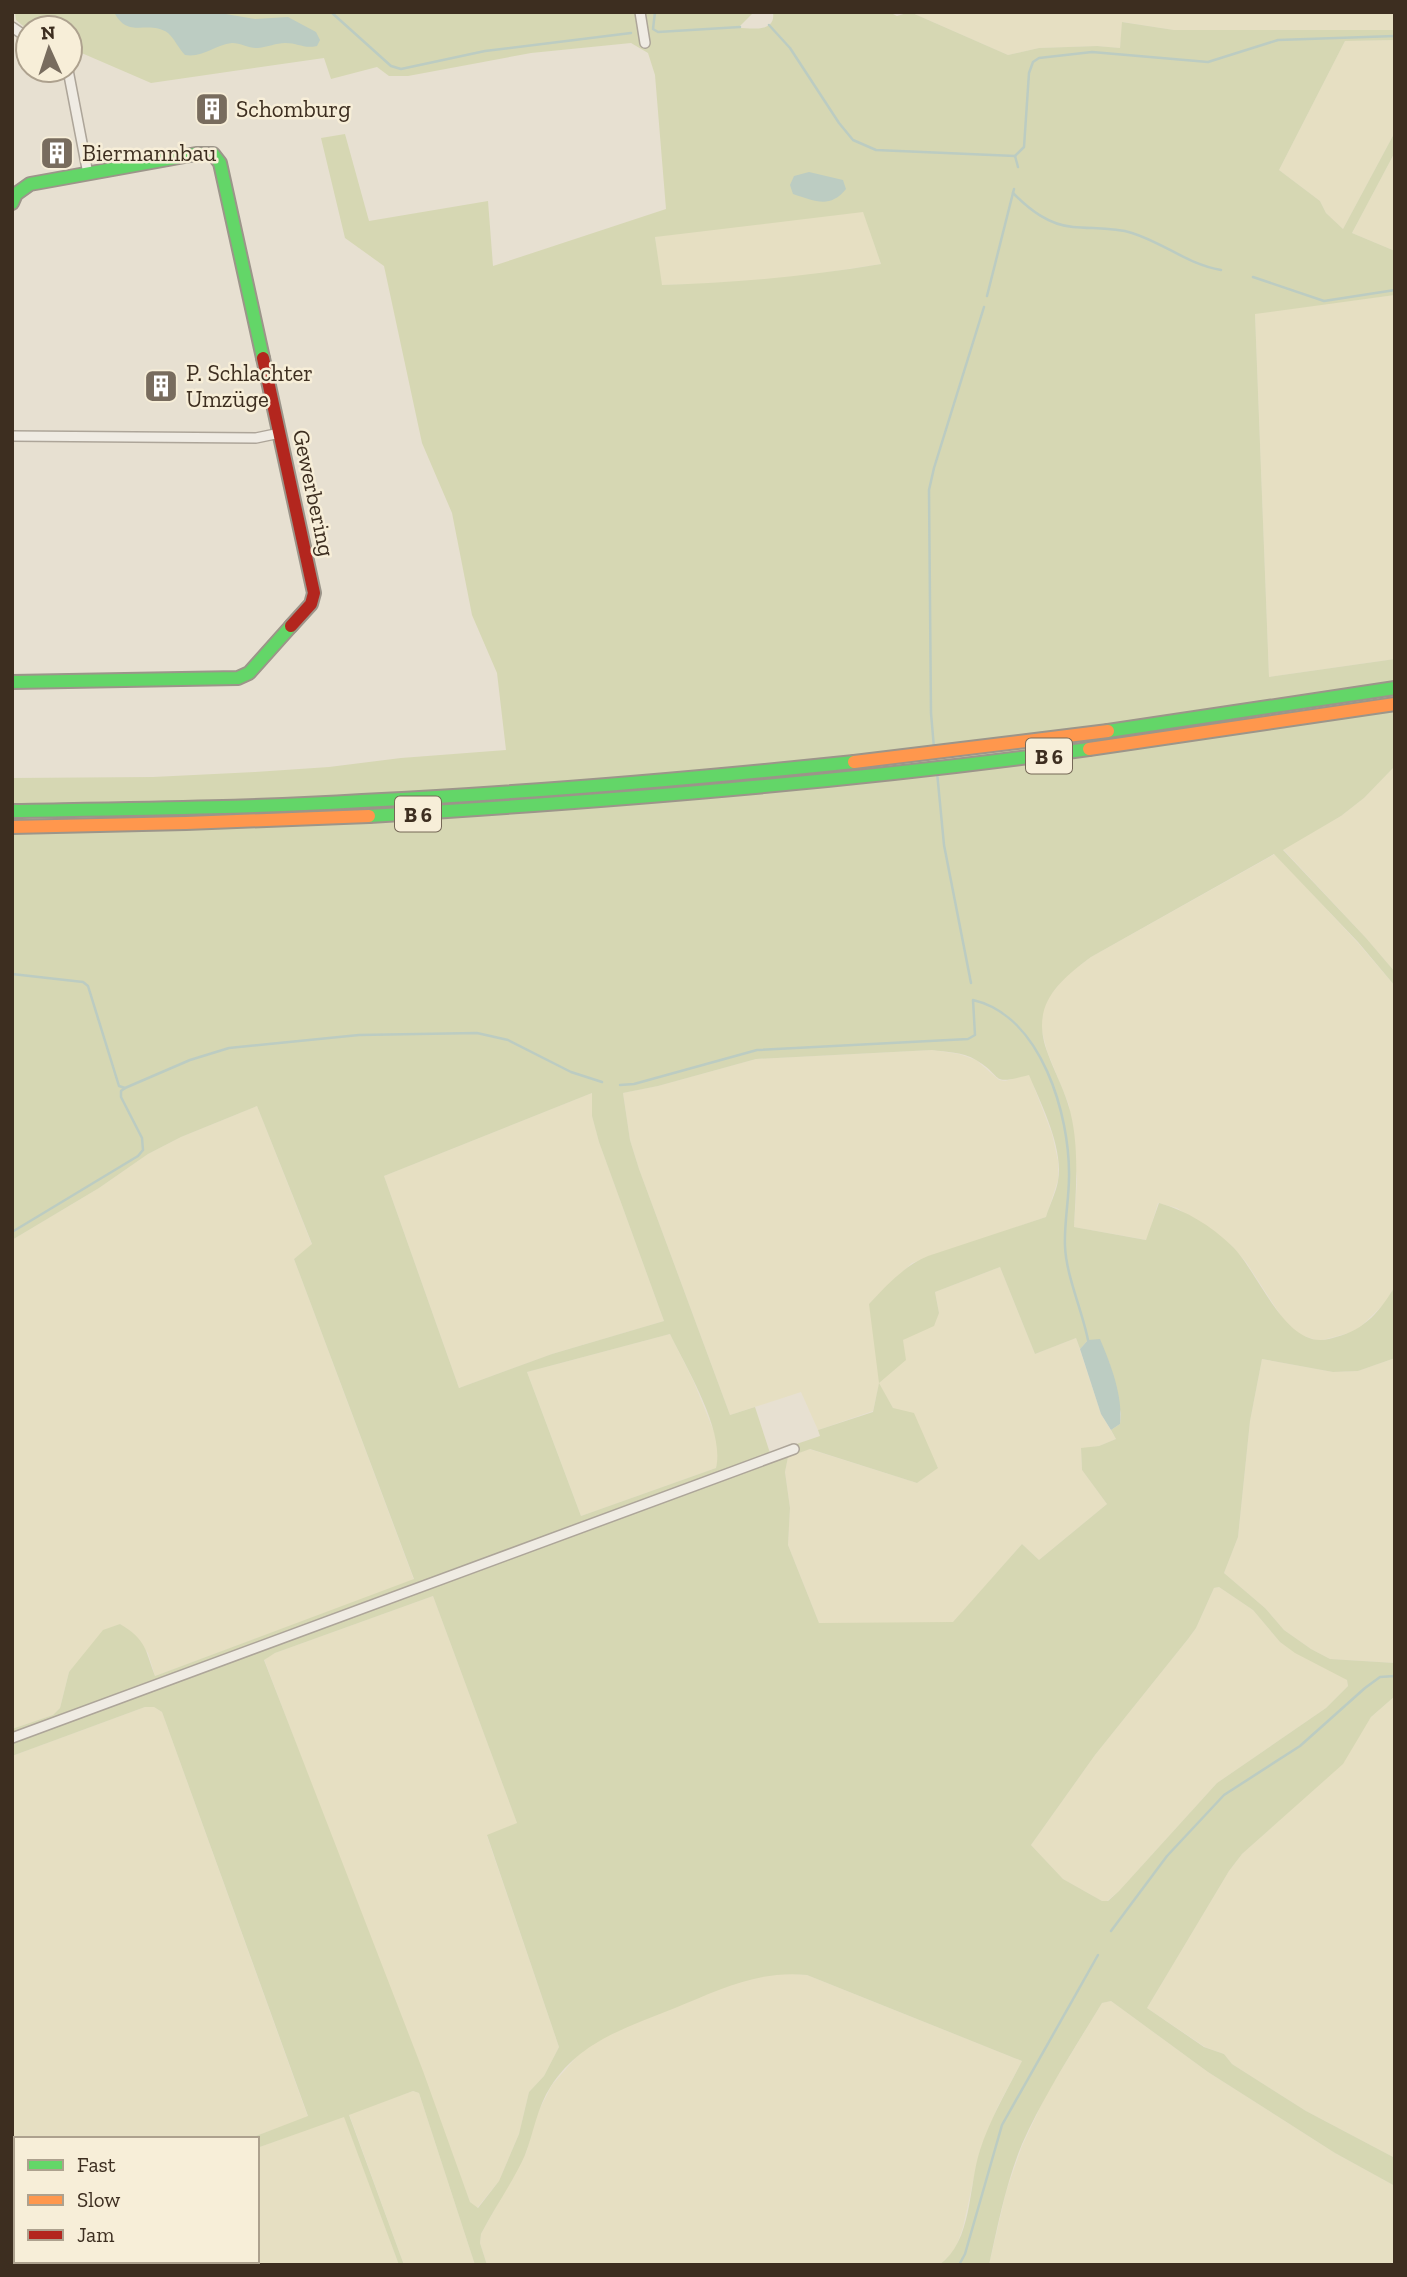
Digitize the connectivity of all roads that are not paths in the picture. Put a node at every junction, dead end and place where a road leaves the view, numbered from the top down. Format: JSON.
{"nodes":[{"id":1,"x":640,"y":12,"type":"edge"},
{"id":2,"x":645,"y":43,"type":"dead end"},
{"id":3,"x":71,"y":84,"type":"edge"},
{"id":4,"x":88,"y":174,"type":"junction"},
{"id":5,"x":12,"y":202,"type":"edge"},
{"id":6,"x":280,"y":433,"type":"junction"},
{"id":7,"x":12,"y":436,"type":"edge"},
{"id":8,"x":12,"y":682,"type":"edge"},
{"id":9,"x":1395,"y":688,"type":"edge"},
{"id":10,"x":1395,"y":704,"type":"edge"},
{"id":11,"x":12,"y":811,"type":"edge"},
{"id":12,"x":12,"y":827,"type":"edge"},
{"id":13,"x":794,"y":1449,"type":"dead end"},
{"id":14,"x":12,"y":1738,"type":"edge"}],
"edges":[{"from":1,"to":2,"type":"street"},
{"from":3,"to":4,"type":"street"},
{"from":4,"to":5,"type":"main road","name":"Gewerbering"},
{"from":4,"to":6,"type":"main road","name":"Gewerbering"},
{"from":6,"to":7,"type":"street"},
{"from":6,"to":8,"type":"main road","name":"Gewerbering"},
{"from":9,"to":11,"type":"main road","number":"B 6"},
{"from":10,"to":12,"type":"main road","number":"B 6"},
{"from":13,"to":14,"type":"street"}]}
